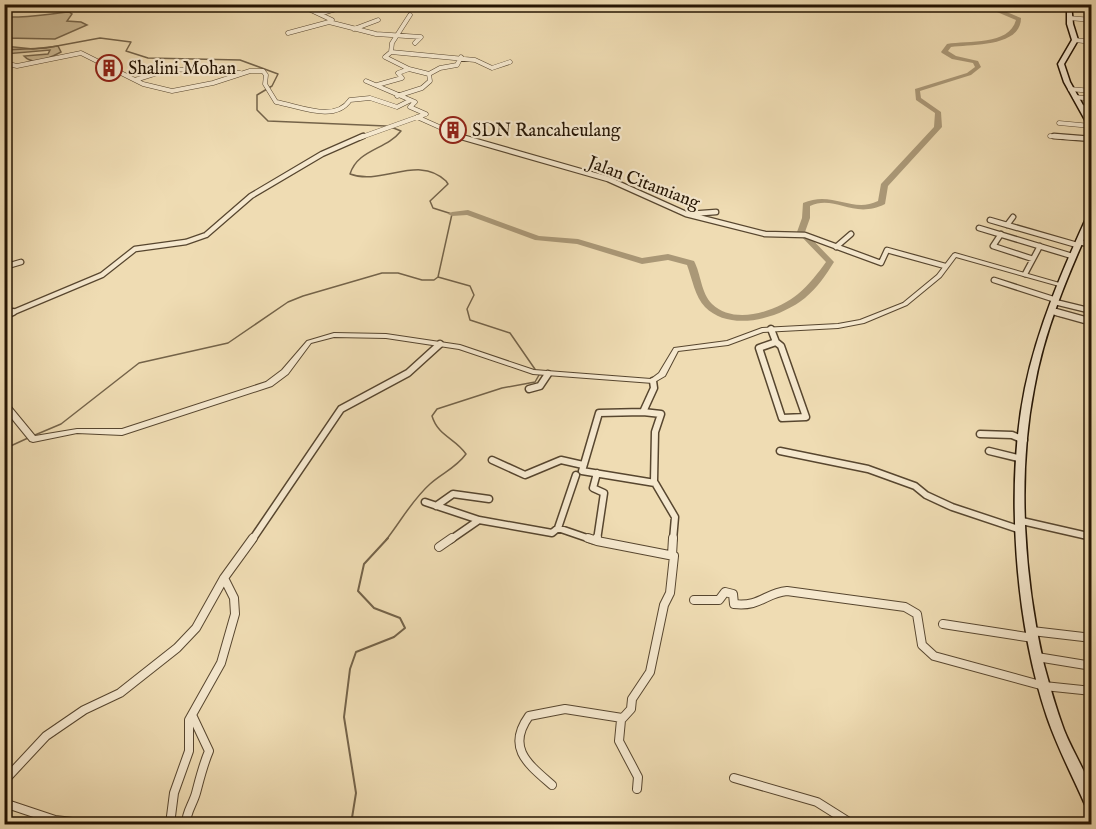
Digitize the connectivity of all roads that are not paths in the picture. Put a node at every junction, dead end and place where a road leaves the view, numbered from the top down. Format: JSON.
{"nodes":[{"id":1,"x":298,"y":4,"type":"edge"},
{"id":2,"x":354,"y":4,"type":"edge"},
{"id":3,"x":1069,"y":4,"type":"edge"},
{"id":4,"x":1077,"y":4,"type":"edge"},
{"id":5,"x":346,"y":5,"type":"edge"},
{"id":6,"x":1092,"y":6,"type":"edge"},
{"id":7,"x":322,"y":13,"type":"junction"},
{"id":8,"x":410,"y":15,"type":"dead end"},
{"id":9,"x":1069,"y":18,"type":"junction"},
{"id":10,"x":378,"y":20,"type":"dead end"},
{"id":11,"x":1092,"y":20,"type":"edge"},
{"id":12,"x":329,"y":22,"type":"junction"},
{"id":13,"x":353,"y":29,"type":"junction"},
{"id":14,"x":288,"y":33,"type":"dead end"},
{"id":15,"x":398,"y":35,"type":"junction"},
{"id":16,"x":1075,"y":40,"type":"junction"},
{"id":17,"x":1092,"y":42,"type":"edge"},
{"id":18,"x":415,"y":44,"type":"dead end"},
{"id":19,"x":391,"y":52,"type":"junction"},
{"id":20,"x":461,"y":57,"type":"junction"},
{"id":21,"x":510,"y":62,"type":"dead end"},
{"id":22,"x":4,"y":63,"type":"edge"},
{"id":23,"x":410,"y":69,"type":"junction"},
{"id":24,"x":242,"y":73,"type":"junction"},
{"id":25,"x":429,"y":74,"type":"junction"},
{"id":26,"x":134,"y":80,"type":"junction"},
{"id":27,"x":366,"y":81,"type":"dead end"},
{"id":28,"x":377,"y":84,"type":"junction"},
{"id":29,"x":1070,"y":89,"type":"junction"},
{"id":30,"x":1092,"y":91,"type":"edge"},
{"id":31,"x":396,"y":96,"type":"junction"},
{"id":32,"x":1075,"y":97,"type":"junction"},
{"id":33,"x":1092,"y":99,"type":"edge"},
{"id":34,"x":410,"y":101,"type":"junction"},
{"id":35,"x":1081,"y":107,"type":"junction"},
{"id":36,"x":1092,"y":109,"type":"edge"},
{"id":37,"x":417,"y":117,"type":"junction"},
{"id":38,"x":1059,"y":123,"type":"dead end"},
{"id":39,"x":1091,"y":127,"type":"edge"},
{"id":40,"x":1050,"y":136,"type":"dead end"},
{"id":41,"x":1092,"y":139,"type":"edge"},
{"id":42,"x":716,"y":212,"type":"dead end"},
{"id":43,"x":1091,"y":214,"type":"edge"},
{"id":44,"x":688,"y":215,"type":"junction"},
{"id":45,"x":1013,"y":217,"type":"dead end"},
{"id":46,"x":990,"y":220,"type":"dead end"},
{"id":47,"x":1007,"y":225,"type":"junction"},
{"id":48,"x":979,"y":228,"type":"dead end"},
{"id":49,"x":851,"y":234,"type":"dead end"},
{"id":50,"x":1000,"y":234,"type":"junction"},
{"id":51,"x":1078,"y":244,"type":"junction"},
{"id":52,"x":1092,"y":245,"type":"edge"},
{"id":53,"x":837,"y":246,"type":"junction"},
{"id":54,"x":1040,"y":246,"type":"junction"},
{"id":55,"x":1072,"y":256,"type":"junction"},
{"id":56,"x":1033,"y":259,"type":"junction"},
{"id":57,"x":21,"y":262,"type":"dead end"},
{"id":58,"x":945,"y":266,"type":"junction"},
{"id":59,"x":4,"y":267,"type":"edge"},
{"id":60,"x":1025,"y":274,"type":"junction"},
{"id":61,"x":994,"y":280,"type":"dead end"},
{"id":62,"x":1061,"y":285,"type":"junction"},
{"id":63,"x":1054,"y":304,"type":"junction"},
{"id":64,"x":1092,"y":311,"type":"edge"},
{"id":65,"x":4,"y":316,"type":"edge"},
{"id":66,"x":1092,"y":322,"type":"edge"},
{"id":67,"x":771,"y":329,"type":"junction"},
{"id":68,"x":776,"y":342,"type":"junction"},
{"id":69,"x":440,"y":344,"type":"junction"},
{"id":70,"x":546,"y":374,"type":"junction"},
{"id":71,"x":653,"y":381,"type":"junction"},
{"id":72,"x":529,"y":389,"type":"dead end"},
{"id":73,"x":4,"y":405,"type":"edge"},
{"id":74,"x":642,"y":412,"type":"junction"},
{"id":75,"x":980,"y":434,"type":"dead end"},
{"id":76,"x":1024,"y":440,"type":"junction"},
{"id":77,"x":780,"y":451,"type":"dead end"},
{"id":78,"x":989,"y":451,"type":"dead end"},
{"id":79,"x":1022,"y":459,"type":"junction"},
{"id":80,"x":492,"y":460,"type":"dead end"},
{"id":81,"x":583,"y":465,"type":"junction"},
{"id":82,"x":597,"y":473,"type":"junction"},
{"id":83,"x":576,"y":475,"type":"dead end"},
{"id":84,"x":654,"y":481,"type":"junction"},
{"id":85,"x":489,"y":499,"type":"dead end"},
{"id":86,"x":425,"y":502,"type":"dead end"},
{"id":87,"x":436,"y":506,"type":"junction"},
{"id":88,"x":479,"y":520,"type":"junction"},
{"id":89,"x":1022,"y":525,"type":"junction"},
{"id":90,"x":558,"y":528,"type":"junction"},
{"id":91,"x":1092,"y":537,"type":"edge"},
{"id":92,"x":597,"y":541,"type":"junction"},
{"id":93,"x":439,"y":547,"type":"dead end"},
{"id":94,"x":672,"y":555,"type":"junction"},
{"id":95,"x":224,"y":578,"type":"junction"},
{"id":96,"x":694,"y":600,"type":"dead end"},
{"id":97,"x":943,"y":624,"type":"dead end"},
{"id":98,"x":1033,"y":634,"type":"junction"},
{"id":99,"x":1092,"y":638,"type":"edge"},
{"id":100,"x":1037,"y":657,"type":"junction"},
{"id":101,"x":1092,"y":666,"type":"edge"},
{"id":102,"x":1044,"y":686,"type":"junction"},
{"id":103,"x":1092,"y":691,"type":"edge"},
{"id":104,"x":192,"y":714,"type":"junction"},
{"id":105,"x":622,"y":718,"type":"junction"},
{"id":106,"x":734,"y":778,"type":"dead end"},
{"id":107,"x":4,"y":782,"type":"edge"},
{"id":108,"x":552,"y":785,"type":"dead end"},
{"id":109,"x":637,"y":789,"type":"dead end"},
{"id":110,"x":4,"y":803,"type":"edge"},
{"id":111,"x":1092,"y":805,"type":"edge"},
{"id":112,"x":90,"y":825,"type":"edge"},
{"id":113,"x":170,"y":825,"type":"edge"},
{"id":114,"x":186,"y":825,"type":"edge"},
{"id":115,"x":852,"y":825,"type":"edge"}],
"edges":[{"from":1,"to":7,"type":"street"},
{"from":2,"to":5,"type":"street"},
{"from":3,"to":9,"type":"main road"},
{"from":4,"to":6,"type":"street"},
{"from":5,"to":7,"type":"street"},
{"from":7,"to":12,"type":"street"},
{"from":8,"to":15,"type":"street"},
{"from":9,"to":11,"type":"street"},
{"from":9,"to":16,"type":"main road"},
{"from":10,"to":13,"type":"street"},
{"from":12,"to":13,"type":"street"},
{"from":12,"to":14,"type":"street"},
{"from":13,"to":15,"type":"street"},
{"from":15,"to":18,"type":"street"},
{"from":15,"to":19,"type":"street"},
{"from":16,"to":17,"type":"street"},
{"from":16,"to":29,"type":"main road"},
{"from":19,"to":20,"type":"street"},
{"from":19,"to":23,"type":"street"},
{"from":20,"to":21,"type":"street"},
{"from":20,"to":25,"type":"street"},
{"from":22,"to":26,"type":"street"},
{"from":23,"to":25,"type":"street"},
{"from":23,"to":28,"type":"street"},
{"from":24,"to":26,"type":"street"},
{"from":24,"to":26,"type":"street"},
{"from":24,"to":34,"type":"street"},
{"from":25,"to":31,"type":"street"},
{"from":27,"to":28,"type":"street"},
{"from":28,"to":31,"type":"street"},
{"from":29,"to":30,"type":"street"},
{"from":29,"to":32,"type":"main road"},
{"from":31,"to":34,"type":"street"},
{"from":32,"to":33,"type":"street"},
{"from":32,"to":35,"type":"main road"},
{"from":34,"to":37,"type":"street"},
{"from":35,"to":36,"type":"street"},
{"from":35,"to":39,"type":"main road"},
{"from":37,"to":44,"type":"street","name":"Jalan Citamiang"},
{"from":37,"to":65,"type":"street"},
{"from":38,"to":39,"type":"street"},
{"from":40,"to":41,"type":"street"},
{"from":42,"to":44,"type":"street"},
{"from":43,"to":51,"type":"main road"},
{"from":44,"to":53,"type":"street","name":"Jalan Citamiang"},
{"from":45,"to":47,"type":"street"},
{"from":46,"to":47,"type":"street"},
{"from":47,"to":51,"type":"street"},
{"from":48,"to":50,"type":"street"},
{"from":49,"to":53,"type":"street"},
{"from":50,"to":54,"type":"street"},
{"from":50,"to":56,"type":"street"},
{"from":51,"to":52,"type":"street"},
{"from":51,"to":55,"type":"main road"},
{"from":53,"to":58,"type":"street","name":"Jalan Citamiang"},
{"from":54,"to":55,"type":"street"},
{"from":54,"to":56,"type":"street"},
{"from":55,"to":62,"type":"main road"},
{"from":56,"to":60,"type":"street"},
{"from":57,"to":59,"type":"street"},
{"from":58,"to":60,"type":"street"},
{"from":58,"to":67,"type":"street"},
{"from":60,"to":62,"type":"street"},
{"from":61,"to":63,"type":"street"},
{"from":62,"to":63,"type":"main road"},
{"from":63,"to":64,"type":"street"},
{"from":63,"to":66,"type":"street"},
{"from":63,"to":76,"type":"main road"},
{"from":67,"to":68,"type":"street"},
{"from":67,"to":71,"type":"street"},
{"from":68,"to":68,"type":"street"},
{"from":69,"to":70,"type":"street"},
{"from":69,"to":73,"type":"street"},
{"from":69,"to":95,"type":"street"},
{"from":70,"to":71,"type":"street"},
{"from":70,"to":72,"type":"street"},
{"from":71,"to":74,"type":"street"},
{"from":74,"to":81,"type":"street"},
{"from":74,"to":84,"type":"street"},
{"from":75,"to":76,"type":"street"},
{"from":76,"to":79,"type":"main road"},
{"from":77,"to":89,"type":"street"},
{"from":78,"to":79,"type":"street"},
{"from":79,"to":89,"type":"main road"},
{"from":80,"to":81,"type":"street"},
{"from":81,"to":82,"type":"street"},
{"from":82,"to":84,"type":"street"},
{"from":82,"to":92,"type":"street"},
{"from":83,"to":90,"type":"street"},
{"from":84,"to":94,"type":"street"},
{"from":85,"to":87,"type":"street"},
{"from":86,"to":87,"type":"street"},
{"from":87,"to":88,"type":"street"},
{"from":88,"to":90,"type":"street"},
{"from":88,"to":93,"type":"street"},
{"from":89,"to":91,"type":"street"},
{"from":89,"to":98,"type":"main road"},
{"from":90,"to":92,"type":"street"},
{"from":92,"to":94,"type":"street"},
{"from":94,"to":105,"type":"street"},
{"from":95,"to":104,"type":"street"},
{"from":95,"to":107,"type":"street"},
{"from":96,"to":102,"type":"street"},
{"from":97,"to":98,"type":"street"},
{"from":98,"to":99,"type":"street"},
{"from":98,"to":100,"type":"main road"},
{"from":100,"to":101,"type":"street"},
{"from":100,"to":102,"type":"main road"},
{"from":102,"to":103,"type":"street"},
{"from":102,"to":111,"type":"main road"},
{"from":104,"to":113,"type":"street"},
{"from":104,"to":114,"type":"street"},
{"from":105,"to":108,"type":"street"},
{"from":105,"to":109,"type":"street"},
{"from":106,"to":115,"type":"street"},
{"from":110,"to":112,"type":"street"}]}
